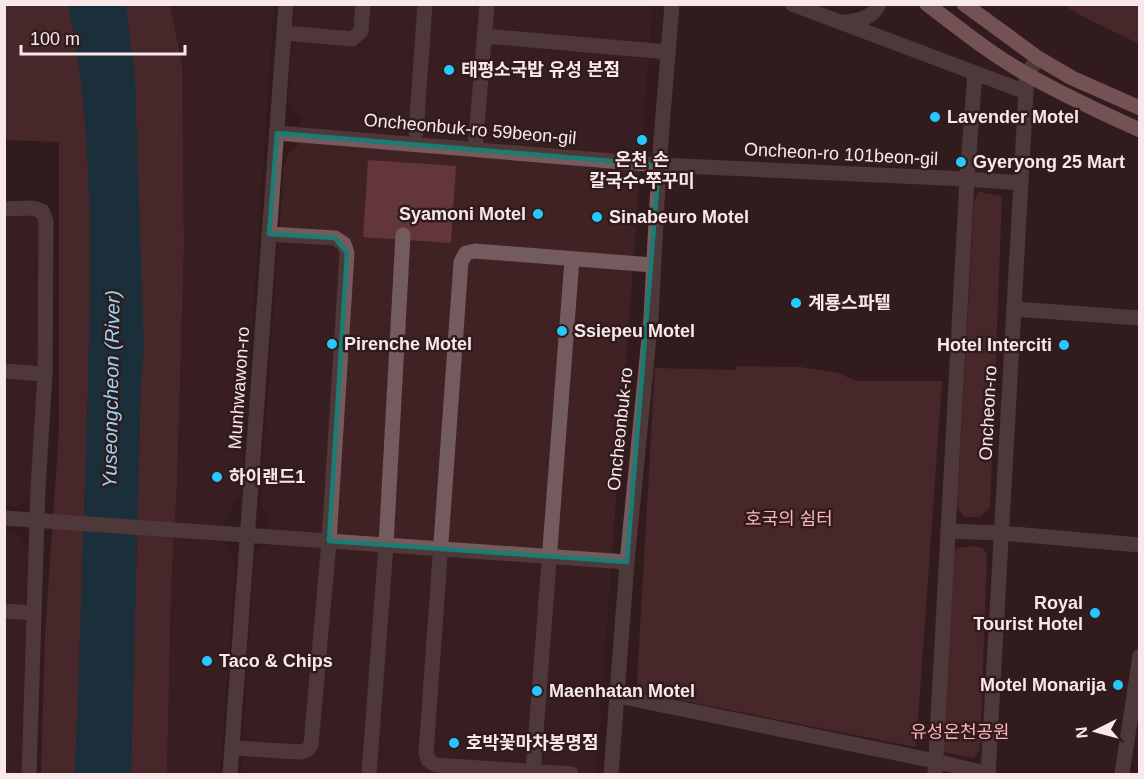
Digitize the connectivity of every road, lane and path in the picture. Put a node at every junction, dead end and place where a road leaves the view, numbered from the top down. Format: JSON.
{"nodes":[{"id":1,"x":286,"y":4,"type":"edge"},
{"id":2,"x":363,"y":4,"type":"edge"},
{"id":3,"x":424,"y":4,"type":"edge"},
{"id":4,"x":487,"y":4,"type":"edge"},
{"id":5,"x":672,"y":4,"type":"edge"},
{"id":6,"x":792,"y":4,"type":"edge"},
{"id":7,"x":879,"y":4,"type":"edge"},
{"id":8,"x":927,"y":4,"type":"edge"},
{"id":9,"x":964,"y":4,"type":"edge"},
{"id":10,"x":840,"y":23,"type":"junction"},
{"id":11,"x":285,"y":33,"type":"junction"},
{"id":12,"x":484,"y":36,"type":"junction"},
{"id":13,"x":668,"y":52,"type":"junction"},
{"id":14,"x":1038,"y":58,"type":"junction"},
{"id":15,"x":975,"y":73,"type":"junction"},
{"id":16,"x":1027,"y":74,"type":"junction"},
{"id":17,"x":1026,"y":92,"type":"junction"},
{"id":18,"x":1140,"y":108,"type":"edge"},
{"id":19,"x":1140,"y":130,"type":"edge"},
{"id":20,"x":416,"y":132,"type":"dead end"},
{"id":21,"x":277,"y":133,"type":"junction"},
{"id":22,"x":475,"y":149,"type":"junction"},
{"id":23,"x":658,"y":165,"type":"junction"},
{"id":24,"x":967,"y":179,"type":"junction"},
{"id":25,"x":1021,"y":183,"type":"junction"},
{"id":26,"x":4,"y":209,"type":"edge"},
{"id":27,"x":269,"y":234,"type":"junction"},
{"id":28,"x":403,"y":235,"type":"dead end"},
{"id":29,"x":572,"y":259,"type":"junction"},
{"id":30,"x":653,"y":265,"type":"junction"},
{"id":31,"x":1014,"y":309,"type":"junction"},
{"id":32,"x":1140,"y":318,"type":"edge"},
{"id":33,"x":5,"y":371,"type":"edge"},
{"id":34,"x":45,"y":374,"type":"junction"},
{"id":35,"x":4,"y":518,"type":"edge"},
{"id":36,"x":37,"y":520,"type":"junction"},
{"id":37,"x":948,"y":531,"type":"junction"},
{"id":38,"x":1001,"y":533,"type":"junction"},
{"id":39,"x":248,"y":534,"type":"junction"},
{"id":40,"x":329,"y":541,"type":"junction"},
{"id":41,"x":386,"y":545,"type":"junction"},
{"id":42,"x":1140,"y":545,"type":"edge"},
{"id":43,"x":441,"y":549,"type":"junction"},
{"id":44,"x":550,"y":557,"type":"junction"},
{"id":45,"x":627,"y":562,"type":"junction"},
{"id":46,"x":4,"y":611,"type":"edge"},
{"id":47,"x":34,"y":613,"type":"junction"},
{"id":48,"x":1140,"y":656,"type":"edge"},
{"id":49,"x":618,"y":696,"type":"junction"},
{"id":50,"x":232,"y":748,"type":"junction"},
{"id":51,"x":935,"y":768,"type":"edge"},
{"id":52,"x":533,"y":772,"type":"junction"},
{"id":53,"x":30,"y":774,"type":"edge"},
{"id":54,"x":230,"y":774,"type":"edge"},
{"id":55,"x":369,"y":774,"type":"edge"},
{"id":56,"x":571,"y":774,"type":"edge"},
{"id":57,"x":611,"y":774,"type":"edge"},
{"id":58,"x":988,"y":774,"type":"edge"},
{"id":59,"x":1122,"y":774,"type":"edge"}],
"edges":[{"from":1,"to":11,"type":"street","name":"Munhwawon-ro"},
{"from":2,"to":11,"type":"street"},
{"from":3,"to":20,"type":"street"},
{"from":4,"to":12,"type":"street"},
{"from":5,"to":13,"type":"street","name":"Oncheonbuk-ro"},
{"from":6,"to":10,"type":"street"},
{"from":7,"to":10,"type":"street"},
{"from":8,"to":16,"type":"main road"},
{"from":9,"to":14,"type":"main road"},
{"from":10,"to":15,"type":"street"},
{"from":11,"to":21,"type":"street","name":"Munhwawon-ro"},
{"from":12,"to":13,"type":"street"},
{"from":12,"to":22,"type":"street"},
{"from":13,"to":23,"type":"street","name":"Oncheonbuk-ro"},
{"from":14,"to":16,"type":"street"},
{"from":14,"to":18,"type":"main road"},
{"from":15,"to":17,"type":"street"},
{"from":15,"to":24,"type":"street"},
{"from":16,"to":17,"type":"street","name":"Oncheon-ro"},
{"from":16,"to":19,"type":"main road"},
{"from":17,"to":25,"type":"street","name":"Oncheon-ro"},
{"from":21,"to":22,"type":"street","name":"Oncheonbuk-ro 59beon-gil"},
{"from":21,"to":27,"type":"street","name":"Munhwawon-ro"},
{"from":22,"to":23,"type":"street","name":"Oncheonbuk-ro 59beon-gil"},
{"from":23,"to":24,"type":"street","name":"Oncheon-ro 101beon-gil"},
{"from":23,"to":30,"type":"street","name":"Oncheonbuk-ro"},
{"from":24,"to":25,"type":"street","name":"Oncheon-ro 101beon-gil"},
{"from":24,"to":37,"type":"street"},
{"from":25,"to":31,"type":"street","name":"Oncheon-ro"},
{"from":26,"to":34,"type":"street"},
{"from":27,"to":39,"type":"street","name":"Munhwawon-ro"},
{"from":27,"to":40,"type":"street"},
{"from":28,"to":41,"type":"street"},
{"from":29,"to":30,"type":"street"},
{"from":29,"to":43,"type":"street"},
{"from":29,"to":44,"type":"street"},
{"from":30,"to":45,"type":"street","name":"Oncheonbuk-ro"},
{"from":31,"to":32,"type":"street"},
{"from":31,"to":38,"type":"street","name":"Oncheon-ro"},
{"from":33,"to":34,"type":"street"},
{"from":34,"to":36,"type":"street"},
{"from":35,"to":36,"type":"street"},
{"from":36,"to":39,"type":"street"},
{"from":36,"to":47,"type":"street"},
{"from":37,"to":38,"type":"street"},
{"from":37,"to":51,"type":"street"},
{"from":38,"to":42,"type":"street"},
{"from":38,"to":58,"type":"street","name":"Oncheon-ro"},
{"from":39,"to":40,"type":"street"},
{"from":39,"to":50,"type":"street","name":"Munhwawon-ro"},
{"from":40,"to":41,"type":"street"},
{"from":40,"to":50,"type":"street"},
{"from":41,"to":43,"type":"street"},
{"from":41,"to":55,"type":"street"},
{"from":43,"to":44,"type":"street"},
{"from":43,"to":52,"type":"street"},
{"from":44,"to":45,"type":"street"},
{"from":44,"to":52,"type":"street"},
{"from":45,"to":49,"type":"street","name":"Oncheonbuk-ro"},
{"from":46,"to":47,"type":"street"},
{"from":47,"to":53,"type":"street"},
{"from":48,"to":59,"type":"street"},
{"from":49,"to":51,"type":"street"},
{"from":49,"to":57,"type":"street","name":"Oncheonbuk-ro"},
{"from":50,"to":54,"type":"street","name":"Munhwawon-ro"},
{"from":51,"to":58,"type":"street"},
{"from":52,"to":56,"type":"street"}]}
